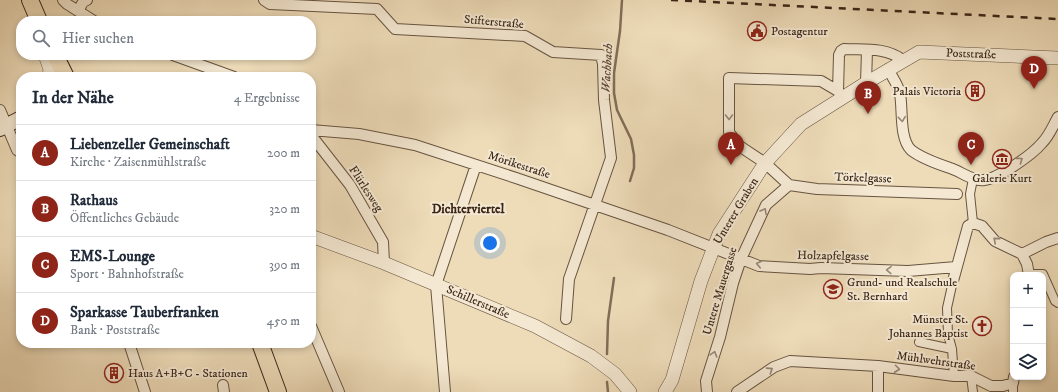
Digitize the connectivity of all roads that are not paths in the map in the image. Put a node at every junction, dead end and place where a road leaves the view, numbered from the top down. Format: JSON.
{"nodes":[{"id":1,"x":30,"y":0,"type":"edge"},
{"id":2,"x":63,"y":0,"type":"edge"},
{"id":3,"x":86,"y":0,"type":"edge"},
{"id":4,"x":264,"y":0,"type":"edge"},
{"id":5,"x":78,"y":11,"type":"junction"},
{"id":6,"x":33,"y":16,"type":"edge"},
{"id":7,"x":37,"y":16,"type":"edge"},
{"id":8,"x":86,"y":16,"type":"edge"},
{"id":9,"x":867,"y":50,"type":"junction"},
{"id":10,"x":1058,"y":58,"type":"edge"},
{"id":11,"x":47,"y":60,"type":"edge"},
{"id":12,"x":58,"y":60,"type":"edge"},
{"id":13,"x":188,"y":60,"type":"edge"},
{"id":14,"x":903,"y":60,"type":"junction"},
{"id":15,"x":888,"y":69,"type":"junction"},
{"id":16,"x":50,"y":72,"type":"edge"},
{"id":17,"x":64,"y":72,"type":"edge"},
{"id":18,"x":220,"y":72,"type":"edge"},
{"id":19,"x":866,"y":83,"type":"junction"},
{"id":20,"x":840,"y":94,"type":"junction"},
{"id":21,"x":0,"y":110,"type":"edge"},
{"id":22,"x":1058,"y":117,"type":"edge"},
{"id":23,"x":16,"y":121,"type":"edge"},
{"id":24,"x":3,"y":128,"type":"edge"},
{"id":25,"x":316,"y":130,"type":"edge"},
{"id":26,"x":1053,"y":136,"type":"edge"},
{"id":27,"x":316,"y":141,"type":"edge"},
{"id":28,"x":16,"y":148,"type":"edge"},
{"id":29,"x":765,"y":163,"type":"junction"},
{"id":30,"x":476,"y":165,"type":"junction"},
{"id":31,"x":973,"y":179,"type":"junction"},
{"id":32,"x":789,"y":185,"type":"junction"},
{"id":33,"x":957,"y":194,"type":"joint"},
{"id":34,"x":970,"y":194,"type":"junction"},
{"id":35,"x":595,"y":205,"type":"junction"},
{"id":36,"x":973,"y":223,"type":"junction"},
{"id":37,"x":316,"y":238,"type":"edge"},
{"id":38,"x":1058,"y":238,"type":"edge"},
{"id":39,"x":714,"y":247,"type":"junction"},
{"id":40,"x":1022,"y":254,"type":"junction"},
{"id":41,"x":741,"y":258,"type":"junction"},
{"id":42,"x":384,"y":263,"type":"junction"},
{"id":43,"x":956,"y":267,"type":"junction"},
{"id":44,"x":1029,"y":272,"type":"edge"},
{"id":45,"x":953,"y":281,"type":"joint"},
{"id":46,"x":1046,"y":281,"type":"edge"},
{"id":47,"x":436,"y":285,"type":"junction"},
{"id":48,"x":1058,"y":303,"type":"edge"},
{"id":49,"x":566,"y":319,"type":"dead end"},
{"id":50,"x":316,"y":338,"type":"edge"},
{"id":51,"x":919,"y":342,"type":"dead end"},
{"id":52,"x":131,"y":348,"type":"edge"},
{"id":53,"x":262,"y":348,"type":"edge"},
{"id":54,"x":952,"y":349,"type":"junction"},
{"id":55,"x":878,"y":366,"type":"junction"},
{"id":56,"x":954,"y":376,"type":"junction"},
{"id":57,"x":971,"y":376,"type":"junction"},
{"id":58,"x":1013,"y":384,"type":"edge"},
{"id":59,"x":673,"y":386,"type":"edge"},
{"id":60,"x":145,"y":392,"type":"edge"},
{"id":61,"x":278,"y":392,"type":"edge"},
{"id":62,"x":339,"y":392,"type":"edge"},
{"id":63,"x":445,"y":392,"type":"edge"},
{"id":64,"x":630,"y":392,"type":"edge"},
{"id":65,"x":665,"y":392,"type":"edge"},
{"id":66,"x":708,"y":392,"type":"edge"},
{"id":67,"x":737,"y":392,"type":"edge"},
{"id":68,"x":878,"y":392,"type":"edge"},
{"id":69,"x":973,"y":392,"type":"edge"}],
"edges":[{"from":1,"to":6,"type":"street"},
{"from":1,"to":7,"type":"main road"},
{"from":2,"to":5,"type":"street"},
{"from":3,"to":5,"type":"street"},
{"from":4,"to":35,"type":"street","name":"Stifterstraße"},
{"from":5,"to":8,"type":"street"},
{"from":9,"to":14,"type":"street"},
{"from":9,"to":19,"type":"street"},
{"from":9,"to":20,"type":"street"},
{"from":10,"to":14,"type":"street","name":"Poststraße"},
{"from":11,"to":16,"type":"street"},
{"from":12,"to":17,"type":"main road"},
{"from":13,"to":18,"type":"street"},
{"from":14,"to":15,"type":"street","name":"Poststraße"},
{"from":15,"to":19,"type":"street","name":"Poststraße"},
{"from":15,"to":31,"type":"street","one_way":true},
{"from":19,"to":20,"type":"street","name":"Unterer Graben"},
{"from":20,"to":29,"type":"street","name":"Unterer Graben"},
{"from":20,"to":29,"type":"street","one_way":true},
{"from":21,"to":24,"type":"street"},
{"from":22,"to":26,"type":"street"},
{"from":23,"to":24,"type":"main road"},
{"from":24,"to":28,"type":"street"},
{"from":25,"to":30,"type":"street","name":"Mörikestraße"},
{"from":31,"to":26,"type":"street","one_way":true},
{"from":27,"to":42,"type":"street","name":"Flürlesweg"},
{"from":29,"to":32,"type":"street"},
{"from":29,"to":39,"type":"street","name":"Unterer Graben"},
{"from":30,"to":35,"type":"street","name":"Mörikestraße"},
{"from":30,"to":47,"type":"street"},
{"from":31,"to":34,"type":"street"},
{"from":32,"to":33,"type":"street","name":"Törkelgasse"},
{"from":41,"to":32,"type":"street","name":"Untere Mauergasse","one_way":true},
{"from":33,"to":34,"type":"street","name":"Törkelgasse"},
{"from":34,"to":36,"type":"street"},
{"from":35,"to":39,"type":"street","name":"Mörikestraße"},
{"from":35,"to":49,"type":"street","name":"Stifterstraße"},
{"from":40,"to":36,"type":"street","one_way":true},
{"from":36,"to":43,"type":"street"},
{"from":37,"to":42,"type":"street","name":"Schillerstraße"},
{"from":38,"to":40,"type":"street"},
{"from":39,"to":41,"type":"street","name":"Holzapfelgasse"},
{"from":39,"to":59,"type":"street","name":"Unterer Graben"},
{"from":40,"to":44,"type":"street"},
{"from":43,"to":41,"type":"street","name":"Holzapfelgasse","one_way":true},
{"from":66,"to":41,"type":"street","name":"Untere Mauergasse","one_way":true},
{"from":42,"to":47,"type":"street","name":"Schillerstraße"},
{"from":43,"to":45,"type":"street"},
{"from":45,"to":54,"type":"street"},
{"from":46,"to":48,"type":"street"},
{"from":47,"to":63,"type":"street"},
{"from":47,"to":64,"type":"street","name":"Schillerstraße"},
{"from":50,"to":62,"type":"street"},
{"from":51,"to":54,"type":"street"},
{"from":52,"to":60,"type":"street"},
{"from":53,"to":61,"type":"main road"},
{"from":54,"to":56,"type":"street"},
{"from":55,"to":56,"type":"street","name":"Mühlwehrstraße","one_way":true},
{"from":67,"to":55,"type":"street","name":"Mühlwehrstraße","one_way":true},
{"from":55,"to":68,"type":"street","name":"Mühlwehrstraße"},
{"from":56,"to":57,"type":"street","name":"Mühlwehrstraße"},
{"from":57,"to":58,"type":"street","name":"Mühlwehrstraße"},
{"from":57,"to":69,"type":"street"},
{"from":59,"to":65,"type":"street","name":"Unterer Graben"}]}
